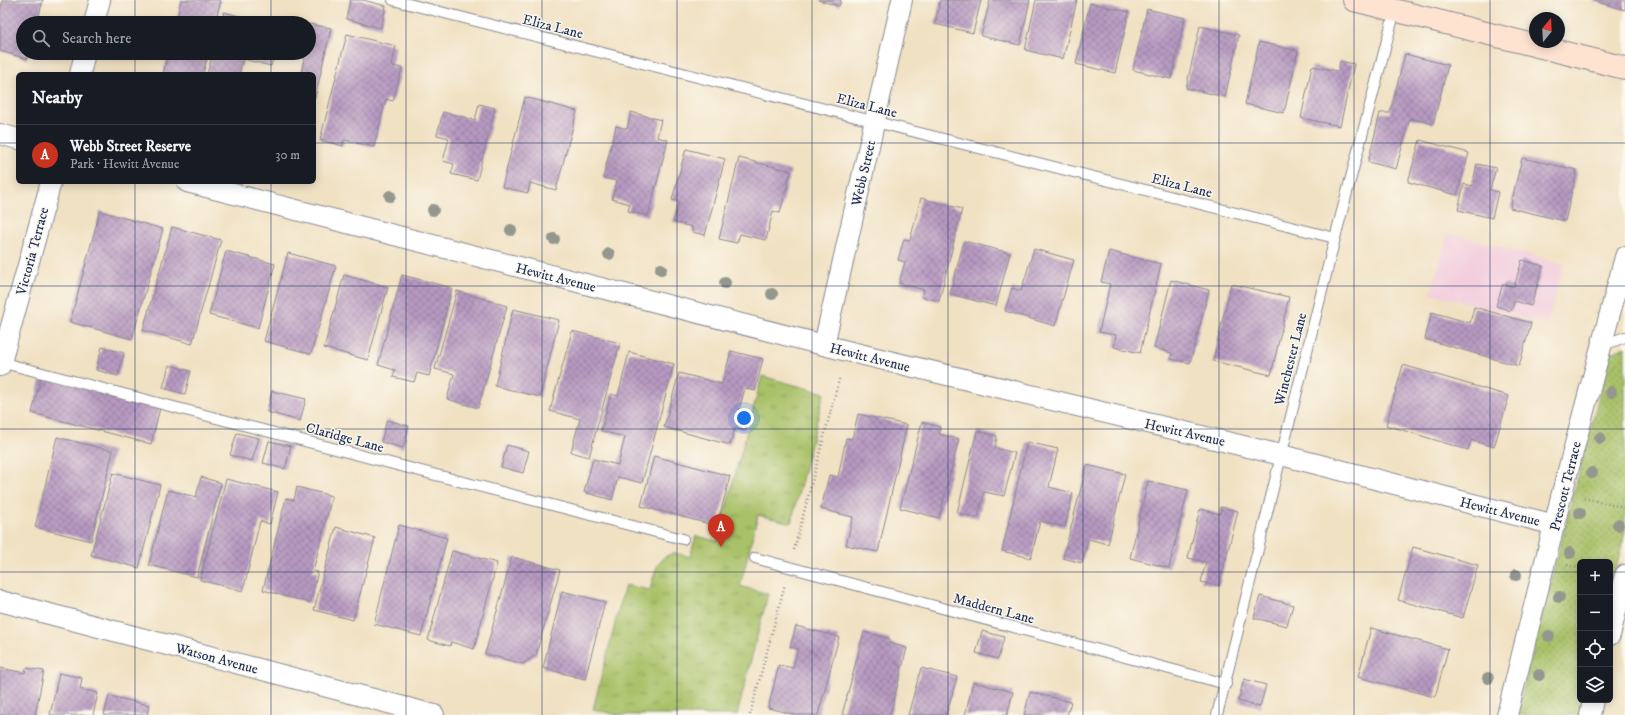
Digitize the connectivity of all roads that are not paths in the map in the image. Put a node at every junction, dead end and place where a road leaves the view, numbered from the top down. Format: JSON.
{"nodes":[{"id":1,"x":100,"y":0,"type":"edge"},
{"id":2,"x":393,"y":0,"type":"edge"},
{"id":3,"x":902,"y":0,"type":"edge"},
{"id":4,"x":1354,"y":0,"type":"edge"},
{"id":5,"x":1396,"y":5,"type":"edge"},
{"id":6,"x":96,"y":16,"type":"edge"},
{"id":7,"x":84,"y":60,"type":"edge"},
{"id":8,"x":1625,"y":68,"type":"edge"},
{"id":9,"x":81,"y":72,"type":"edge"},
{"id":10,"x":875,"y":121,"type":"junction"},
{"id":11,"x":0,"y":134,"type":"edge"},
{"id":12,"x":16,"y":138,"type":"edge"},
{"id":13,"x":49,"y":184,"type":"edge"},
{"id":14,"x":195,"y":184,"type":"edge"},
{"id":15,"x":1335,"y":238,"type":"junction"},
{"id":16,"x":1625,"y":257,"type":"edge"},
{"id":17,"x":1625,"y":337,"type":"edge"},
{"id":18,"x":824,"y":345,"type":"junction"},
{"id":19,"x":1601,"y":346,"type":"junction"},
{"id":20,"x":0,"y":364,"type":"edge"},
{"id":21,"x":1281,"y":455,"type":"junction"},
{"id":22,"x":1555,"y":524,"type":"junction"},
{"id":23,"x":683,"y":539,"type":"dead end"},
{"id":24,"x":755,"y":558,"type":"dead end"},
{"id":25,"x":1625,"y":575,"type":"edge"},
{"id":26,"x":0,"y":600,"type":"edge"},
{"id":27,"x":1611,"y":631,"type":"edge"},
{"id":28,"x":1226,"y":684,"type":"junction"},
{"id":29,"x":1593,"y":703,"type":"edge"},
{"id":30,"x":1508,"y":713,"type":"edge"},
{"id":31,"x":434,"y":715,"type":"edge"},
{"id":32,"x":1218,"y":715,"type":"edge"},
{"id":33,"x":1590,"y":715,"type":"edge"}],
"edges":[{"from":1,"to":6,"type":"street"},
{"from":2,"to":10,"type":"lane","name":"Eliza Lane"},
{"from":3,"to":10,"type":"street","name":"Webb Street"},
{"from":4,"to":5,"type":"main road"},
{"from":5,"to":8,"type":"main road"},
{"from":5,"to":15,"type":"lane","name":"Winchester Lane"},
{"from":7,"to":9,"type":"street"},
{"from":10,"to":15,"type":"lane","name":"Eliza Lane"},
{"from":10,"to":18,"type":"street","name":"Webb Street"},
{"from":11,"to":12,"type":"street"},
{"from":13,"to":20,"type":"street","name":"Victoria Terrace"},
{"from":14,"to":18,"type":"street","name":"Hewitt Avenue"},
{"from":15,"to":21,"type":"lane","name":"Winchester Lane"},
{"from":16,"to":19,"type":"street","name":"Prescott Terrace"},
{"from":17,"to":19,"type":"lane"},
{"from":18,"to":21,"type":"street","name":"Hewitt Avenue"},
{"from":19,"to":22,"type":"street","name":"Prescott Terrace"},
{"from":20,"to":23,"type":"lane","name":"Claridge Lane"},
{"from":21,"to":22,"type":"street","name":"Hewitt Avenue"},
{"from":21,"to":28,"type":"lane","name":"Winchester Lane"},
{"from":22,"to":30,"type":"street","name":"Prescott Terrace"},
{"from":24,"to":28,"type":"lane","name":"Maddern Lane"},
{"from":25,"to":27,"type":"street"},
{"from":26,"to":31,"type":"street","name":"Watson Avenue"},
{"from":28,"to":32,"type":"lane","name":"Winchester Lane"},
{"from":29,"to":33,"type":"street"}]}
